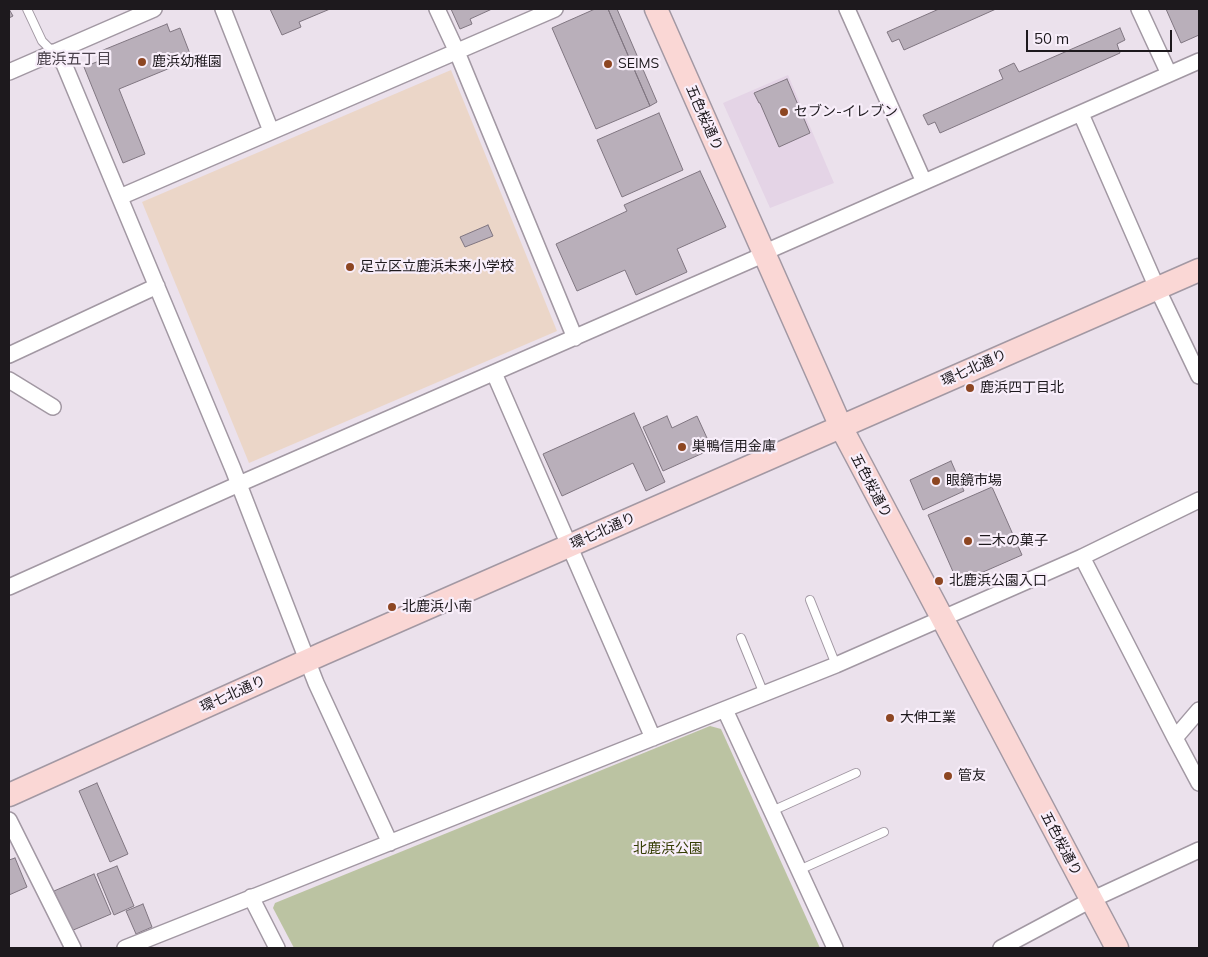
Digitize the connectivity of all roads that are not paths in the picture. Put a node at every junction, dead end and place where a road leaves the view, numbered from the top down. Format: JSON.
{"nodes":[{"id":1,"x":27,"y":9,"type":"edge"},
{"id":2,"x":154,"y":9,"type":"edge"},
{"id":3,"x":222,"y":9,"type":"edge"},
{"id":4,"x":437,"y":9,"type":"edge"},
{"id":5,"x":555,"y":9,"type":"edge"},
{"id":6,"x":656,"y":9,"type":"edge"},
{"id":7,"x":846,"y":9,"type":"edge"},
{"id":8,"x":1139,"y":9,"type":"edge"},
{"id":9,"x":53,"y":52,"type":"junction"},
{"id":10,"x":457,"y":52,"type":"junction"},
{"id":11,"x":1199,"y":61,"type":"edge"},
{"id":12,"x":9,"y":72,"type":"edge"},
{"id":13,"x":1169,"y":74,"type":"junction"},
{"id":14,"x":1081,"y":114,"type":"junction"},
{"id":15,"x":271,"y":131,"type":"junction"},
{"id":16,"x":924,"y":182,"type":"junction"},
{"id":17,"x":120,"y":198,"type":"junction"},
{"id":18,"x":763,"y":254,"type":"junction"},
{"id":19,"x":1199,"y":270,"type":"edge"},
{"id":20,"x":158,"y":286,"type":"junction"},
{"id":21,"x":1156,"y":288,"type":"junction"},
{"id":22,"x":575,"y":338,"type":"junction"},
{"id":23,"x":9,"y":356,"type":"edge"},
{"id":24,"x":494,"y":373,"type":"junction"},
{"id":25,"x":1199,"y":376,"type":"edge"},
{"id":26,"x":9,"y":380,"type":"edge"},
{"id":27,"x":53,"y":407,"type":"dead end"},
{"id":28,"x":841,"y":427,"type":"junction"},
{"id":29,"x":239,"y":484,"type":"junction"},
{"id":30,"x":1199,"y":500,"type":"edge"},
{"id":31,"x":570,"y":546,"type":"junction"},
{"id":32,"x":1082,"y":557,"type":"junction"},
{"id":33,"x":9,"y":587,"type":"edge"},
{"id":34,"x":810,"y":600,"type":"dead end"},
{"id":35,"x":942,"y":618,"type":"junction"},
{"id":36,"x":741,"y":638,"type":"dead end"},
{"id":37,"x":308,"y":660,"type":"junction"},
{"id":38,"x":836,"y":665,"type":"junction"},
{"id":39,"x":764,"y":694,"type":"junction"},
{"id":40,"x":725,"y":710,"type":"junction"},
{"id":41,"x":1199,"y":710,"type":"edge"},
{"id":42,"x":653,"y":738,"type":"junction"},
{"id":43,"x":1175,"y":738,"type":"junction"},
{"id":44,"x":856,"y":772,"type":"dead end"},
{"id":45,"x":1199,"y":783,"type":"edge"},
{"id":46,"x":9,"y":795,"type":"edge"},
{"id":47,"x":772,"y":811,"type":"junction"},
{"id":48,"x":9,"y":820,"type":"edge"},
{"id":49,"x":884,"y":832,"type":"dead end"},
{"id":50,"x":390,"y":843,"type":"junction"},
{"id":51,"x":1199,"y":850,"type":"edge"},
{"id":52,"x":799,"y":870,"type":"junction"},
{"id":53,"x":251,"y":897,"type":"junction"},
{"id":54,"x":1092,"y":900,"type":"junction"},
{"id":55,"x":73,"y":948,"type":"edge"},
{"id":56,"x":124,"y":948,"type":"edge"},
{"id":57,"x":278,"y":948,"type":"edge"},
{"id":58,"x":835,"y":948,"type":"edge"},
{"id":59,"x":1001,"y":948,"type":"edge"},
{"id":60,"x":1117,"y":948,"type":"edge"}],
"edges":[{"from":1,"to":9,"type":"lane"},
{"from":2,"to":9,"type":"street"},
{"from":3,"to":15,"type":"street"},
{"from":4,"to":10,"type":"street"},
{"from":5,"to":10,"type":"street"},
{"from":6,"to":18,"type":"street","name":"五色桜通り"},
{"from":7,"to":16,"type":"street"},
{"from":8,"to":13,"type":"street"},
{"from":9,"to":12,"type":"street"},
{"from":9,"to":17,"type":"street"},
{"from":10,"to":15,"type":"street"},
{"from":10,"to":22,"type":"street"},
{"from":11,"to":13,"type":"street"},
{"from":13,"to":14,"type":"street"},
{"from":14,"to":16,"type":"street"},
{"from":14,"to":21,"type":"street"},
{"from":15,"to":17,"type":"street"},
{"from":16,"to":18,"type":"street"},
{"from":17,"to":20,"type":"street"},
{"from":18,"to":22,"type":"street"},
{"from":18,"to":28,"type":"street","name":"五色桜通り"},
{"from":19,"to":21,"type":"street","name":"環七北通り"},
{"from":20,"to":23,"type":"street"},
{"from":20,"to":29,"type":"street"},
{"from":21,"to":25,"type":"street"},
{"from":21,"to":28,"type":"street","name":"環七北通り"},
{"from":22,"to":24,"type":"street"},
{"from":24,"to":29,"type":"street"},
{"from":24,"to":31,"type":"street"},
{"from":26,"to":27,"type":"street"},
{"from":28,"to":31,"type":"street","name":"環七北通り"},
{"from":28,"to":35,"type":"street","name":"五色桜通り"},
{"from":29,"to":33,"type":"street"},
{"from":29,"to":37,"type":"street"},
{"from":30,"to":32,"type":"street"},
{"from":31,"to":37,"type":"street","name":"環七北通り"},
{"from":31,"to":42,"type":"street"},
{"from":32,"to":35,"type":"street"},
{"from":32,"to":43,"type":"street"},
{"from":34,"to":38,"type":"lane"},
{"from":35,"to":38,"type":"street"},
{"from":35,"to":54,"type":"street","name":"五色桜通り"},
{"from":36,"to":39,"type":"lane"},
{"from":37,"to":46,"type":"street","name":"環七北通り"},
{"from":37,"to":50,"type":"street"},
{"from":38,"to":39,"type":"street"},
{"from":39,"to":40,"type":"street"},
{"from":40,"to":42,"type":"street"},
{"from":40,"to":47,"type":"street"},
{"from":41,"to":43,"type":"street"},
{"from":42,"to":50,"type":"street"},
{"from":43,"to":45,"type":"street"},
{"from":44,"to":47,"type":"lane"},
{"from":47,"to":52,"type":"street"},
{"from":48,"to":55,"type":"street"},
{"from":49,"to":52,"type":"lane"},
{"from":50,"to":53,"type":"street"},
{"from":51,"to":54,"type":"street"},
{"from":52,"to":58,"type":"street"},
{"from":53,"to":56,"type":"street"},
{"from":53,"to":57,"type":"street"},
{"from":54,"to":59,"type":"street"},
{"from":54,"to":60,"type":"street","name":"五色桜通り"}]}
